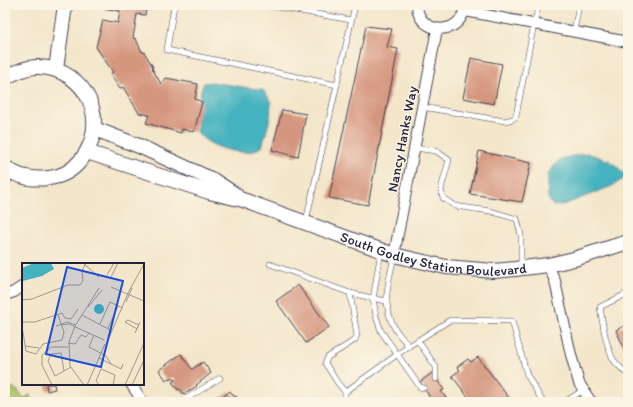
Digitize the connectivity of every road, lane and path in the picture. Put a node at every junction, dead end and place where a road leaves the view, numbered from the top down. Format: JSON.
{"nodes":[{"id":1,"x":65,"y":5,"type":"edge"},
{"id":2,"x":174,"y":5,"type":"edge"},
{"id":3,"x":266,"y":5,"type":"edge"},
{"id":4,"x":355,"y":5,"type":"edge"},
{"id":5,"x":417,"y":5,"type":"edge"},
{"id":6,"x":539,"y":5,"type":"edge"},
{"id":7,"x":579,"y":5,"type":"edge"},
{"id":8,"x":465,"y":8,"type":"edge"},
{"id":9,"x":351,"y":20,"type":"junction"},
{"id":10,"x":534,"y":24,"type":"junction"},
{"id":11,"x":437,"y":29,"type":"junction"},
{"id":12,"x":574,"y":31,"type":"junction"},
{"id":13,"x":628,"y":42,"type":"edge"},
{"id":14,"x":56,"y":69,"type":"junction"},
{"id":15,"x":5,"y":78,"type":"edge"},
{"id":16,"x":337,"y":86,"type":"junction"},
{"id":17,"x":422,"y":107,"type":"junction"},
{"id":18,"x":95,"y":129,"type":"junction"},
{"id":19,"x":414,"y":148,"type":"junction"},
{"id":20,"x":87,"y":152,"type":"junction"},
{"id":21,"x":7,"y":173,"type":"edge"},
{"id":22,"x":244,"y":200,"type":"junction"},
{"id":23,"x":306,"y":222,"type":"junction"},
{"id":24,"x":628,"y":242,"type":"edge"},
{"id":25,"x":388,"y":253,"type":"junction"},
{"id":26,"x":270,"y":264,"type":"dead end"},
{"id":27,"x":548,"y":265,"type":"junction"},
{"id":28,"x":521,"y":269,"type":"junction"},
{"id":29,"x":22,"y":287,"type":"edge"},
{"id":30,"x":350,"y":293,"type":"junction"},
{"id":31,"x":628,"y":293,"type":"edge"},
{"id":32,"x":5,"y":295,"type":"edge"},
{"id":33,"x":373,"y":299,"type":"junction"},
{"id":34,"x":386,"y":301,"type":"junction"},
{"id":35,"x":418,"y":341,"type":"junction"},
{"id":36,"x":409,"y":346,"type":"junction"},
{"id":37,"x":397,"y":355,"type":"junction"},
{"id":38,"x":628,"y":375,"type":"edge"},
{"id":39,"x":220,"y":378,"type":"dead end"},
{"id":40,"x":436,"y":379,"type":"dead end"},
{"id":41,"x":131,"y":385,"type":"edge"},
{"id":42,"x":424,"y":388,"type":"dead end"},
{"id":43,"x":583,"y":390,"type":"junction"},
{"id":44,"x":345,"y":392,"type":"junction"},
{"id":45,"x":138,"y":400,"type":"edge"},
{"id":46,"x":96,"y":402,"type":"edge"},
{"id":47,"x":102,"y":402,"type":"edge"},
{"id":48,"x":181,"y":402,"type":"edge"},
{"id":49,"x":345,"y":402,"type":"edge"},
{"id":50,"x":543,"y":402,"type":"edge"},
{"id":51,"x":565,"y":402,"type":"edge"},
{"id":52,"x":592,"y":402,"type":"edge"}],
"edges":[{"from":1,"to":14,"type":"street"},
{"from":2,"to":16,"type":"lane"},
{"from":3,"to":9,"type":"lane"},
{"from":4,"to":9,"type":"lane"},
{"from":5,"to":11,"type":"street"},
{"from":6,"to":10,"type":"lane"},
{"from":7,"to":12,"type":"lane"},
{"from":8,"to":10,"type":"street"},
{"from":8,"to":11,"type":"street"},
{"from":9,"to":16,"type":"lane"},
{"from":10,"to":12,"type":"street"},
{"from":10,"to":17,"type":"lane"},
{"from":11,"to":17,"type":"street","name":"Nancy Hanks Way"},
{"from":12,"to":13,"type":"street"},
{"from":14,"to":15,"type":"street"},
{"from":14,"to":18,"type":"street"},
{"from":16,"to":23,"type":"lane"},
{"from":17,"to":19,"type":"street","name":"Nancy Hanks Way"},
{"from":18,"to":20,"type":"street"},
{"from":18,"to":22,"type":"street","name":"South Godley Station Boulevard"},
{"from":19,"to":25,"type":"street","name":"Nancy Hanks Way"},
{"from":19,"to":28,"type":"lane"},
{"from":20,"to":21,"type":"street"},
{"from":20,"to":22,"type":"street","name":"South Godley Station Boulevard"},
{"from":22,"to":23,"type":"street","name":"South Godley Station Boulevard"},
{"from":23,"to":25,"type":"street","name":"South Godley Station Boulevard"},
{"from":24,"to":27,"type":"street","name":"South Godley Station Boulevard"},
{"from":25,"to":28,"type":"street","name":"South Godley Station Boulevard"},
{"from":25,"to":33,"type":"lane"},
{"from":25,"to":34,"type":"lane"},
{"from":26,"to":30,"type":"lane"},
{"from":27,"to":28,"type":"street","name":"South Godley Station Boulevard"},
{"from":27,"to":43,"type":"street"},
{"from":29,"to":32,"type":"street"},
{"from":30,"to":33,"type":"lane"},
{"from":30,"to":44,"type":"lane"},
{"from":31,"to":38,"type":"lane"},
{"from":33,"to":34,"type":"lane"},
{"from":33,"to":37,"type":"lane"},
{"from":34,"to":36,"type":"lane"},
{"from":35,"to":36,"type":"lane"},
{"from":35,"to":40,"type":"lane"},
{"from":35,"to":50,"type":"lane"},
{"from":36,"to":37,"type":"lane"},
{"from":37,"to":42,"type":"lane"},
{"from":37,"to":44,"type":"lane"},
{"from":39,"to":48,"type":"lane"},
{"from":41,"to":45,"type":"street"},
{"from":43,"to":51,"type":"lane"},
{"from":43,"to":52,"type":"street"},
{"from":44,"to":49,"type":"lane"},
{"from":46,"to":47,"type":"path"}]}
